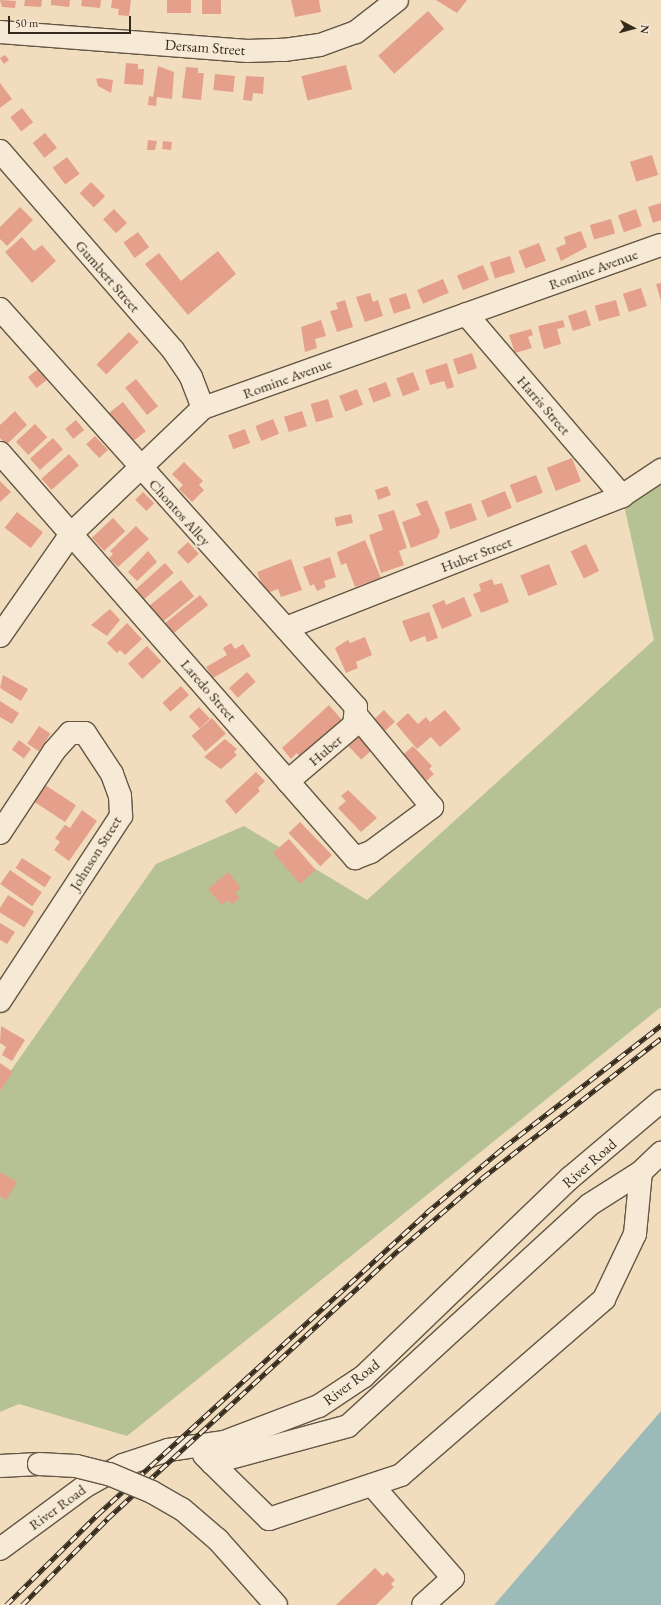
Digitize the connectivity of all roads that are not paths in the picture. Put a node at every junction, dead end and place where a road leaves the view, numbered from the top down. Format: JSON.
{"nodes":[{"id":1,"x":397,"y":0,"type":"edge"},
{"id":2,"x":0,"y":32,"type":"edge"},
{"id":3,"x":0,"y":151,"type":"edge"},
{"id":4,"x":661,"y":245,"type":"edge"},
{"id":5,"x":0,"y":309,"type":"edge"},
{"id":6,"x":466,"y":314,"type":"junction"},
{"id":7,"x":203,"y":408,"type":"junction"},
{"id":8,"x":0,"y":453,"type":"edge"},
{"id":9,"x":140,"y":467,"type":"junction"},
{"id":10,"x":661,"y":470,"type":"edge"},
{"id":11,"x":622,"y":496,"type":"junction"},
{"id":12,"x":71,"y":534,"type":"junction"},
{"id":13,"x":286,"y":628,"type":"junction"},
{"id":14,"x":0,"y":636,"type":"edge"},
{"id":15,"x":357,"y":716,"type":"junction"},
{"id":16,"x":288,"y":781,"type":"junction"},
{"id":17,"x":432,"y":807,"type":"joint"},
{"id":18,"x":0,"y":834,"type":"edge"},
{"id":19,"x":0,"y":1001,"type":"edge"},
{"id":20,"x":661,"y":1101,"type":"edge"},
{"id":21,"x":661,"y":1153,"type":"edge"},
{"id":22,"x":640,"y":1172,"type":"junction"},
{"id":23,"x":196,"y":1446,"type":"junction"},
{"id":24,"x":212,"y":1463,"type":"junction"},
{"id":25,"x":0,"y":1466,"type":"edge"},
{"id":26,"x":372,"y":1484,"type":"junction"},
{"id":27,"x":0,"y":1549,"type":"edge"},
{"id":28,"x":276,"y":1605,"type":"edge"},
{"id":29,"x":423,"y":1605,"type":"edge"}],
"edges":[{"from":1,"to":2,"type":"street","name":"Dersam Street"},
{"from":3,"to":7,"type":"street","name":"Gumbert Street"},
{"from":4,"to":6,"type":"street","name":"Romine Avenue"},
{"from":5,"to":9,"type":"street","name":"Chontos Alley"},
{"from":6,"to":7,"type":"street","name":"Romine Avenue"},
{"from":6,"to":11,"type":"street","name":"Harris Street"},
{"from":7,"to":9,"type":"street","name":"Romine Avenue"},
{"from":8,"to":12,"type":"street","name":"Laredo Street"},
{"from":9,"to":12,"type":"street","name":"Romine Avenue"},
{"from":9,"to":13,"type":"street","name":"Chontos Alley"},
{"from":10,"to":11,"type":"street","name":"Huber Street"},
{"from":11,"to":13,"type":"street","name":"Huber Street"},
{"from":12,"to":14,"type":"street","name":"Romine Avenue"},
{"from":12,"to":16,"type":"street","name":"Laredo Street"},
{"from":13,"to":15,"type":"street","name":"Chontos Alley"},
{"from":15,"to":16,"type":"street","name":"Huber"},
{"from":15,"to":17,"type":"street","name":"Chontos Alley"},
{"from":16,"to":17,"type":"street","name":"Laredo Street"},
{"from":18,"to":19,"type":"street","name":"Johnson Street"},
{"from":20,"to":23,"type":"street","name":"River Road"},
{"from":21,"to":22,"type":"street"},
{"from":22,"to":24,"type":"street"},
{"from":22,"to":26,"type":"street"},
{"from":23,"to":24,"type":"street"},
{"from":23,"to":27,"type":"street","name":"River Road"},
{"from":24,"to":26,"type":"street"},
{"from":25,"to":28,"type":"street","bridge":true},
{"from":26,"to":29,"type":"street"}]}
